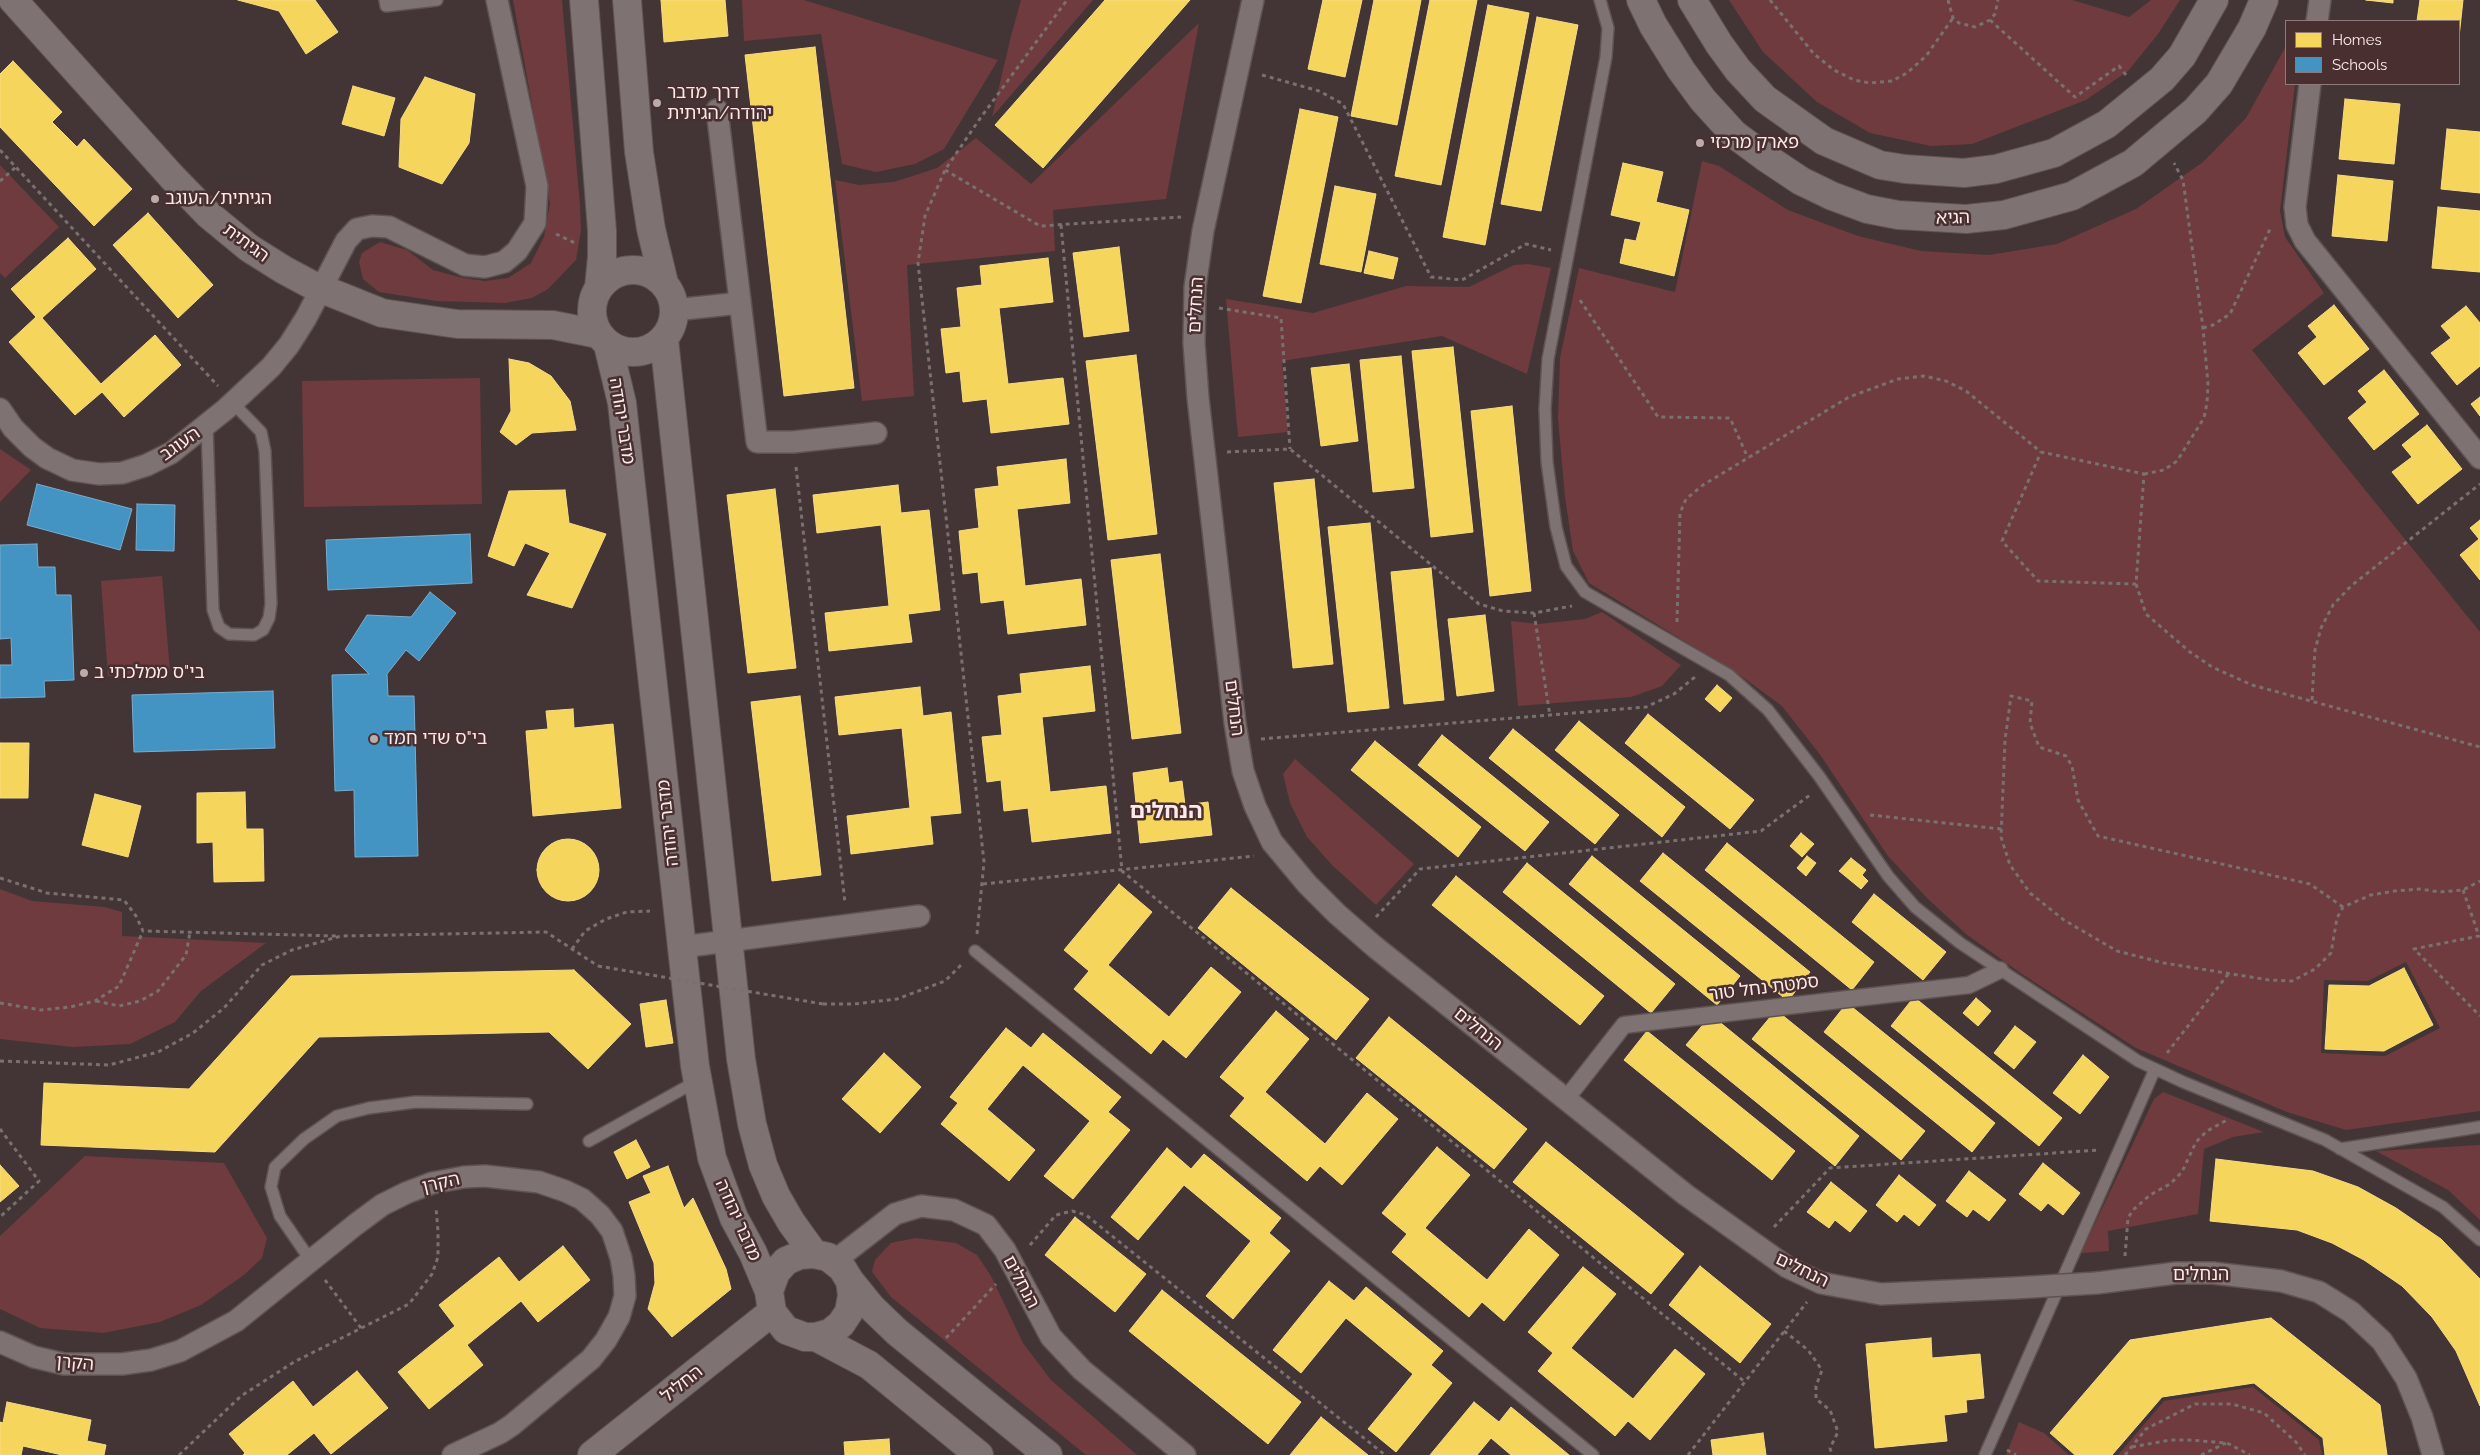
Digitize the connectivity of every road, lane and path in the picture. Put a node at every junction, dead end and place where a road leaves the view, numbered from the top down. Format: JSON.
{"nodes":[{"id":1,"x":13,"y":0,"type":"edge"},
{"id":2,"x":385,"y":0,"type":"edge"},
{"id":3,"x":437,"y":0,"type":"edge"},
{"id":4,"x":497,"y":0,"type":"edge"},
{"id":5,"x":584,"y":0,"type":"edge"},
{"id":6,"x":627,"y":0,"type":"edge"},
{"id":7,"x":1066,"y":0,"type":"edge"},
{"id":8,"x":1253,"y":0,"type":"edge"},
{"id":9,"x":1600,"y":0,"type":"edge"},
{"id":10,"x":1641,"y":0,"type":"edge"},
{"id":11,"x":1692,"y":0,"type":"edge"},
{"id":12,"x":1770,"y":0,"type":"edge"},
{"id":13,"x":1948,"y":0,"type":"edge"},
{"id":14,"x":1998,"y":0,"type":"edge"},
{"id":15,"x":2214,"y":0,"type":"edge"},
{"id":16,"x":2264,"y":0,"type":"edge"},
{"id":17,"x":2320,"y":0,"type":"edge"},
{"id":18,"x":1953,"y":18,"type":"junction"},
{"id":19,"x":1990,"y":20,"type":"junction"},
{"id":20,"x":2317,"y":20,"type":"edge"},
{"id":21,"x":1238,"y":69,"type":"junction"},
{"id":22,"x":2310,"y":85,"type":"edge"},
{"id":23,"x":2144,"y":95,"type":"junction"},
{"id":24,"x":717,"y":110,"type":"dead end"},
{"id":25,"x":2163,"y":139,"type":"junction"},
{"id":26,"x":0,"y":150,"type":"edge"},
{"id":27,"x":16,"y":167,"type":"junction"},
{"id":28,"x":945,"y":170,"type":"junction"},
{"id":29,"x":0,"y":181,"type":"edge"},
{"id":30,"x":2295,"y":207,"type":"junction"},
{"id":31,"x":1206,"y":215,"type":"junction"},
{"id":32,"x":535,"y":223,"type":"junction"},
{"id":33,"x":1061,"y":224,"type":"junction"},
{"id":34,"x":1569,"y":254,"type":"junction"},
{"id":35,"x":602,"y":257,"type":"junction"},
{"id":36,"x":1564,"y":276,"type":"junction"},
{"id":37,"x":664,"y":283,"type":"junction"},
{"id":38,"x":321,"y":289,"type":"junction"},
{"id":39,"x":596,"y":293,"type":"junction"},
{"id":40,"x":740,"y":303,"type":"junction"},
{"id":41,"x":1195,"y":304,"type":"junction"},
{"id":42,"x":675,"y":310,"type":"junction"},
{"id":43,"x":535,"y":324,"type":"junction"},
{"id":44,"x":2203,"y":328,"type":"junction"},
{"id":45,"x":603,"y":339,"type":"junction"},
{"id":46,"x":664,"y":339,"type":"junction"},
{"id":47,"x":233,"y":402,"type":"junction"},
{"id":48,"x":0,"y":409,"type":"edge"},
{"id":49,"x":207,"y":425,"type":"junction"},
{"id":50,"x":876,"y":433,"type":"dead end"},
{"id":51,"x":793,"y":442,"type":"junction"},
{"id":52,"x":1290,"y":449,"type":"junction"},
{"id":53,"x":2041,"y":452,"type":"junction"},
{"id":54,"x":1204,"y":453,"type":"junction"},
{"id":55,"x":1748,"y":458,"type":"junction"},
{"id":56,"x":2480,"y":458,"type":"edge"},
{"id":57,"x":2144,"y":474,"type":"junction"},
{"id":58,"x":2480,"y":484,"type":"edge"},
{"id":59,"x":2136,"y":584,"type":"junction"},
{"id":60,"x":1592,"y":597,"type":"junction"},
{"id":61,"x":1534,"y":613,"type":"junction"},
{"id":62,"x":1676,"y":646,"type":"junction"},
{"id":63,"x":1709,"y":665,"type":"junction"},
{"id":64,"x":2312,"y":700,"type":"junction"},
{"id":65,"x":1550,"y":716,"type":"junction"},
{"id":66,"x":1238,"y":741,"type":"junction"},
{"id":67,"x":2480,"y":747,"type":"edge"},
{"id":68,"x":1825,"y":784,"type":"junction"},
{"id":69,"x":1848,"y":818,"type":"junction"},
{"id":70,"x":2001,"y":829,"type":"junction"},
{"id":71,"x":1282,"y":853,"type":"junction"},
{"id":72,"x":1122,"y":872,"type":"junction"},
{"id":73,"x":0,"y":878,"type":"edge"},
{"id":74,"x":2480,"y":881,"type":"edge"},
{"id":75,"x":983,"y":884,"type":"junction"},
{"id":76,"x":2463,"y":890,"type":"junction"},
{"id":77,"x":2343,"y":906,"type":"junction"},
{"id":78,"x":678,"y":910,"type":"junction"},
{"id":79,"x":919,"y":916,"type":"dead end"},
{"id":80,"x":848,"y":926,"type":"junction"},
{"id":81,"x":143,"y":931,"type":"junction"},
{"id":82,"x":190,"y":932,"type":"junction"},
{"id":83,"x":1361,"y":934,"type":"junction"},
{"id":84,"x":341,"y":936,"type":"junction"},
{"id":85,"x":728,"y":941,"type":"junction"},
{"id":86,"x":682,"y":947,"type":"junction"},
{"id":87,"x":572,"y":949,"type":"junction"},
{"id":88,"x":975,"y":951,"type":"junction"},
{"id":89,"x":2000,"y":970,"type":"junction"},
{"id":90,"x":2228,"y":974,"type":"junction"},
{"id":91,"x":95,"y":1001,"type":"junction"},
{"id":92,"x":0,"y":1003,"type":"edge"},
{"id":93,"x":2480,"y":1016,"type":"edge"},
{"id":94,"x":0,"y":1061,"type":"edge"},
{"id":95,"x":2154,"y":1069,"type":"junction"},
{"id":96,"x":698,"y":1081,"type":"junction"},
{"id":97,"x":1566,"y":1099,"type":"junction"},
{"id":98,"x":527,"y":1104,"type":"dead end"},
{"id":99,"x":2249,"y":1108,"type":"junction"},
{"id":100,"x":2480,"y":1127,"type":"edge"},
{"id":101,"x":0,"y":1129,"type":"edge"},
{"id":102,"x":589,"y":1141,"type":"dead end"},
{"id":103,"x":2119,"y":1149,"type":"junction"},
{"id":104,"x":2340,"y":1149,"type":"junction"},
{"id":105,"x":432,"y":1183,"type":"junction"},
{"id":106,"x":0,"y":1217,"type":"edge"},
{"id":107,"x":2480,"y":1240,"type":"edge"},
{"id":108,"x":1757,"y":1246,"type":"junction"},
{"id":109,"x":311,"y":1261,"type":"junction"},
{"id":110,"x":832,"y":1265,"type":"junction"},
{"id":111,"x":1013,"y":1266,"type":"junction"},
{"id":112,"x":2123,"y":1279,"type":"junction"},
{"id":113,"x":1821,"y":1283,"type":"junction"},
{"id":114,"x":770,"y":1302,"type":"junction"},
{"id":115,"x":361,"y":1328,"type":"junction"},
{"id":116,"x":1784,"y":1331,"type":"junction"},
{"id":117,"x":816,"y":1338,"type":"junction"},
{"id":118,"x":0,"y":1342,"type":"edge"},
{"id":119,"x":928,"y":1358,"type":"junction"},
{"id":120,"x":1744,"y":1382,"type":"junction"},
{"id":121,"x":2227,"y":1443,"type":"junction"},
{"id":122,"x":2131,"y":1447,"type":"junction"},
{"id":123,"x":179,"y":1455,"type":"edge"},
{"id":124,"x":453,"y":1455,"type":"edge"},
{"id":125,"x":592,"y":1455,"type":"edge"},
{"id":126,"x":980,"y":1455,"type":"edge"},
{"id":127,"x":1048,"y":1455,"type":"edge"},
{"id":128,"x":1185,"y":1455,"type":"edge"},
{"id":129,"x":1384,"y":1455,"type":"edge"},
{"id":130,"x":1593,"y":1455,"type":"edge"},
{"id":131,"x":1688,"y":1455,"type":"edge"},
{"id":132,"x":1832,"y":1455,"type":"edge"},
{"id":133,"x":1985,"y":1455,"type":"edge"},
{"id":134,"x":2125,"y":1455,"type":"edge"},
{"id":135,"x":2201,"y":1455,"type":"edge"},
{"id":136,"x":2250,"y":1455,"type":"edge"},
{"id":137,"x":2306,"y":1455,"type":"edge"},
{"id":138,"x":2433,"y":1455,"type":"edge"}],
"edges":[{"from":1,"to":38,"type":"street","name":"הגיתית"},
{"from":2,"to":3,"type":"lane"},
{"from":4,"to":32,"type":"street"},
{"from":5,"to":35,"type":"street"},
{"from":6,"to":37,"type":"street"},
{"from":7,"to":28,"type":"path"},
{"from":8,"to":21,"type":"street","name":"הנחלים"},
{"from":9,"to":34,"type":"lane"},
{"from":10,"to":25,"type":"street","name":"הגיא"},
{"from":11,"to":23,"type":"street"},
{"from":12,"to":18,"type":"path"},
{"from":13,"to":18,"type":"path"},
{"from":14,"to":19,"type":"path"},
{"from":15,"to":23,"type":"street"},
{"from":16,"to":25,"type":"street","name":"הגיא"},
{"from":17,"to":20,"type":"street"},
{"from":18,"to":19,"type":"path"},
{"from":19,"to":23,"type":"path"},
{"from":21,"to":31,"type":"street","name":"הנחלים"},
{"from":21,"to":34,"type":"path"},
{"from":22,"to":30,"type":"street"},
{"from":24,"to":40,"type":"street"},
{"from":25,"to":44,"type":"path"},
{"from":26,"to":27,"type":"path"},
{"from":27,"to":29,"type":"path"},
{"from":27,"to":47,"type":"path"},
{"from":28,"to":33,"type":"path"},
{"from":28,"to":75,"type":"path"},
{"from":30,"to":44,"type":"path"},
{"from":30,"to":56,"type":"street"},
{"from":31,"to":33,"type":"path"},
{"from":31,"to":41,"type":"street","name":"הנחלים"},
{"from":32,"to":35,"type":"path"},
{"from":32,"to":38,"type":"street","name":"העוגב"},
{"from":33,"to":72,"type":"path"},
{"from":34,"to":36,"type":"lane"},
{"from":35,"to":39,"type":"street"},
{"from":36,"to":55,"type":"path"},
{"from":36,"to":60,"type":"lane"},
{"from":37,"to":39,"type":"street"},
{"from":37,"to":42,"type":"street"},
{"from":38,"to":43,"type":"street","name":"הגיתית"},
{"from":38,"to":47,"type":"street","name":"העוגב"},
{"from":39,"to":43,"type":"street","name":"הגיתית"},
{"from":39,"to":45,"type":"street"},
{"from":40,"to":42,"type":"street"},
{"from":40,"to":51,"type":"street"},
{"from":41,"to":52,"type":"path"},
{"from":41,"to":54,"type":"street","name":"הנחלים"},
{"from":42,"to":46,"type":"street"},
{"from":43,"to":45,"type":"street","name":"הגיתית"},
{"from":44,"to":57,"type":"path"},
{"from":45,"to":46,"type":"street"},
{"from":45,"to":78,"type":"street","name":"מדבר יהודה"},
{"from":46,"to":85,"type":"street"},
{"from":47,"to":49,"type":"street","name":"העוגב"},
{"from":47,"to":49,"type":"lane"},
{"from":48,"to":49,"type":"street","name":"העוגב"},
{"from":50,"to":51,"type":"street"},
{"from":51,"to":80,"type":"path"},
{"from":52,"to":54,"type":"path"},
{"from":52,"to":61,"type":"path"},
{"from":53,"to":55,"type":"path"},
{"from":53,"to":57,"type":"path"},
{"from":53,"to":59,"type":"path"},
{"from":54,"to":66,"type":"street","name":"הנחלים"},
{"from":55,"to":62,"type":"path"},
{"from":57,"to":59,"type":"path"},
{"from":58,"to":64,"type":"path"},
{"from":59,"to":64,"type":"path"},
{"from":60,"to":61,"type":"path"},
{"from":60,"to":62,"type":"lane"},
{"from":61,"to":65,"type":"path"},
{"from":62,"to":63,"type":"lane"},
{"from":63,"to":65,"type":"path"},
{"from":63,"to":68,"type":"lane"},
{"from":64,"to":67,"type":"path"},
{"from":65,"to":66,"type":"path"},
{"from":66,"to":71,"type":"street","name":"הנחלים"},
{"from":68,"to":69,"type":"lane"},
{"from":68,"to":83,"type":"path"},
{"from":69,"to":70,"type":"path"},
{"from":69,"to":89,"type":"lane"},
{"from":70,"to":77,"type":"path"},
{"from":70,"to":90,"type":"path"},
{"from":71,"to":72,"type":"path"},
{"from":71,"to":83,"type":"street","name":"הנחלים"},
{"from":72,"to":75,"type":"path"},
{"from":72,"to":120,"type":"path"},
{"from":73,"to":81,"type":"path"},
{"from":74,"to":76,"type":"path"},
{"from":75,"to":88,"type":"path"},
{"from":76,"to":77,"type":"path"},
{"from":76,"to":93,"type":"path"},
{"from":77,"to":90,"type":"path"},
{"from":78,"to":86,"type":"street","name":"מדבר יהודה"},
{"from":78,"to":87,"type":"path"},
{"from":79,"to":80,"type":"street"},
{"from":80,"to":85,"type":"street"},
{"from":81,"to":82,"type":"path"},
{"from":81,"to":91,"type":"path"},
{"from":82,"to":84,"type":"path"},
{"from":82,"to":91,"type":"path"},
{"from":83,"to":97,"type":"street","name":"הנחלים"},
{"from":84,"to":87,"type":"path"},
{"from":84,"to":94,"type":"path"},
{"from":85,"to":86,"type":"street"},
{"from":85,"to":110,"type":"street"},
{"from":86,"to":96,"type":"street","name":"מדבר יהודה"},
{"from":87,"to":88,"type":"path","bridge":true},
{"from":88,"to":130,"type":"lane"},
{"from":89,"to":95,"type":"lane"},
{"from":89,"to":97,"type":"street","name":"סמטת נחל טור"},
{"from":90,"to":95,"type":"path"},
{"from":91,"to":92,"type":"path"},
{"from":95,"to":99,"type":"lane"},
{"from":95,"to":103,"type":"lane"},
{"from":96,"to":102,"type":"lane"},
{"from":96,"to":114,"type":"street","name":"מדבר יהודה"},
{"from":97,"to":108,"type":"street","name":"הנחלים"},
{"from":98,"to":109,"type":"lane"},
{"from":99,"to":104,"type":"lane"},
{"from":99,"to":112,"type":"path"},
{"from":100,"to":104,"type":"lane"},
{"from":101,"to":106,"type":"path"},
{"from":103,"to":108,"type":"path"},
{"from":103,"to":133,"type":"lane"},
{"from":104,"to":107,"type":"lane"},
{"from":105,"to":109,"type":"street","name":"הקרן"},
{"from":105,"to":115,"type":"path"},
{"from":105,"to":124,"type":"street","name":"הקרן"},
{"from":108,"to":113,"type":"street","name":"הנחלים"},
{"from":109,"to":115,"type":"path"},
{"from":109,"to":118,"type":"street","name":"הקרן"},
{"from":110,"to":111,"type":"street","name":"הנחלים"},
{"from":110,"to":114,"type":"street"},
{"from":110,"to":117,"type":"street"},
{"from":110,"to":119,"type":"street"},
{"from":111,"to":119,"type":"path"},
{"from":111,"to":128,"type":"street","name":"הנחלים"},
{"from":111,"to":129,"type":"path"},
{"from":112,"to":113,"type":"street","name":"הנחלים","bridge":true},
{"from":112,"to":138,"type":"street","name":"הנחלים"},
{"from":113,"to":116,"type":"path"},
{"from":114,"to":117,"type":"street"},
{"from":114,"to":125,"type":"street","name":"החליל"},
{"from":115,"to":123,"type":"path"},
{"from":116,"to":120,"type":"path"},
{"from":116,"to":132,"type":"path"},
{"from":117,"to":126,"type":"street"},
{"from":119,"to":127,"type":"street"},
{"from":120,"to":131,"type":"path"},
{"from":121,"to":122,"type":"path"},
{"from":121,"to":135,"type":"path"},
{"from":121,"to":136,"type":"path"},
{"from":122,"to":134,"type":"path"},
{"from":122,"to":137,"type":"path"}]}
